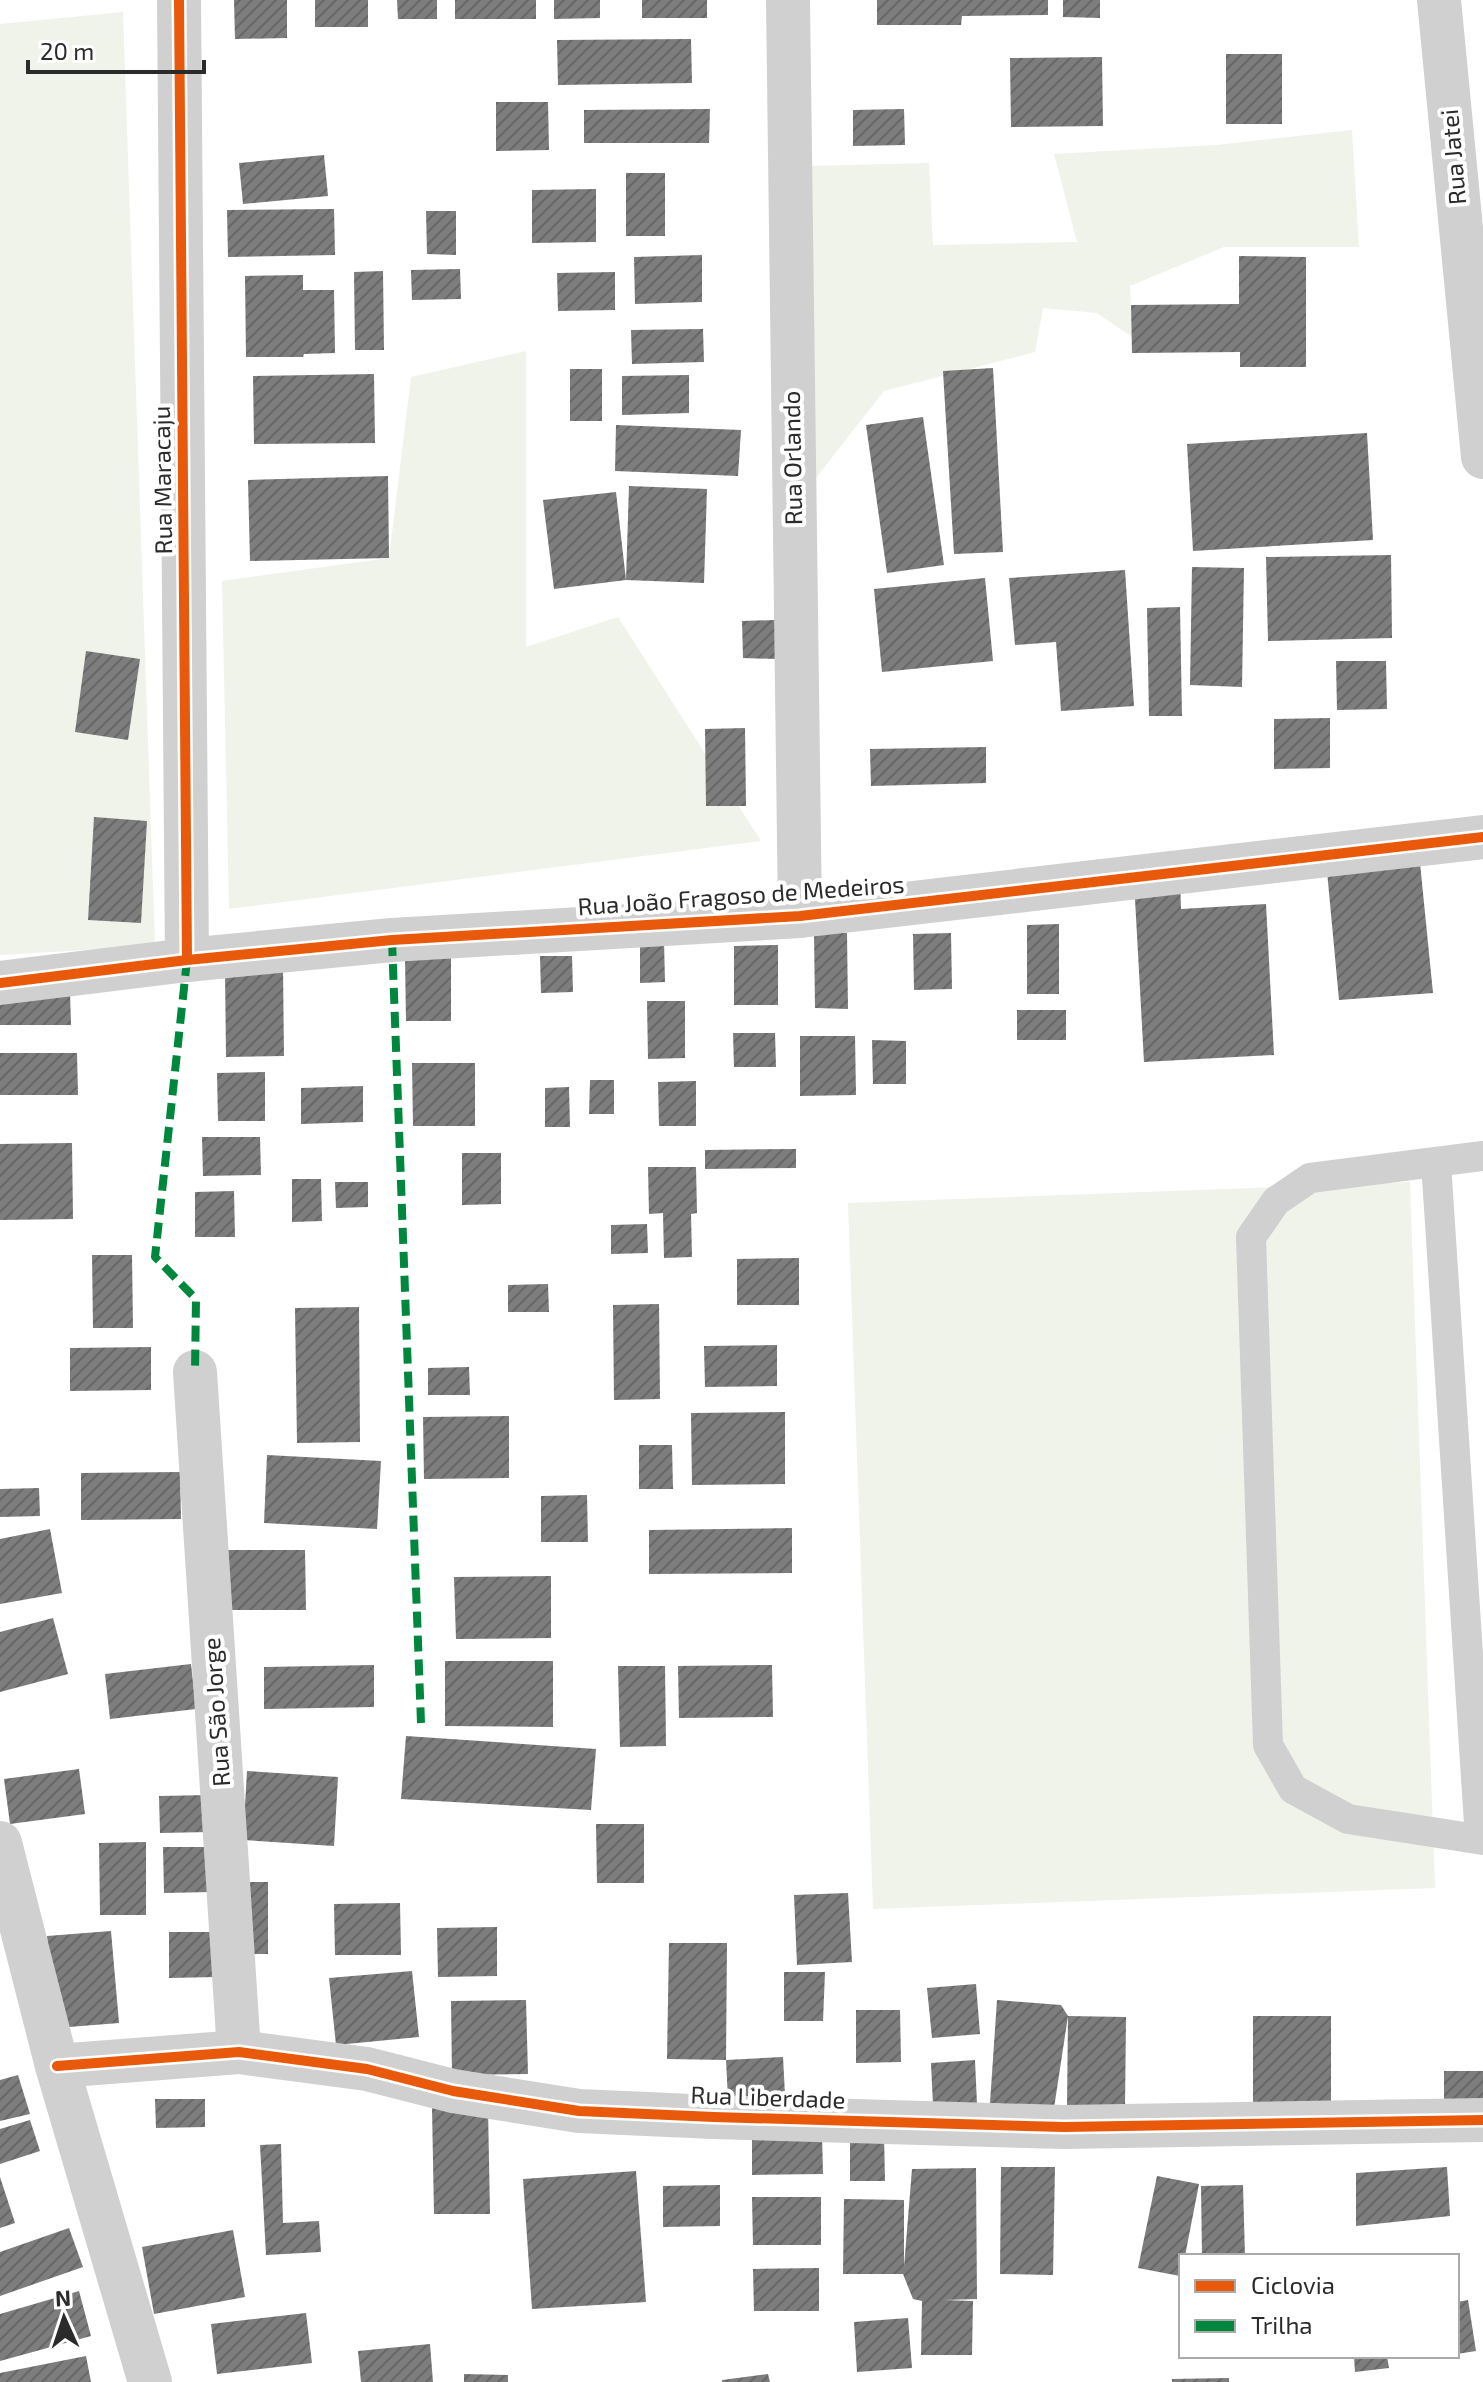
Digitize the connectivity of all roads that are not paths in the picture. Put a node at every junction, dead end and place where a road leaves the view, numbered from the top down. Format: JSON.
{"nodes":[{"id":1,"x":179,"y":0,"type":"edge"},
{"id":2,"x":788,"y":0,"type":"edge"},
{"id":3,"x":1439,"y":0,"type":"edge"},
{"id":4,"x":1483,"y":457,"type":"edge"},
{"id":5,"x":1483,"y":837,"type":"edge"},
{"id":6,"x":800,"y":916,"type":"junction"},
{"id":7,"x":187,"y":960,"type":"junction"},
{"id":8,"x":0,"y":983,"type":"edge"},
{"id":9,"x":1483,"y":1156,"type":"edge"},
{"id":10,"x":1436,"y":1162,"type":"junction"},
{"id":11,"x":195,"y":1372,"type":"dead end"},
{"id":12,"x":1482,"y":1839,"type":"edge"},
{"id":13,"x":0,"y":1843,"type":"edge"},
{"id":14,"x":239,"y":2052,"type":"junction"},
{"id":15,"x":57,"y":2066,"type":"junction"},
{"id":16,"x":1483,"y":2120,"type":"edge"},
{"id":17,"x":150,"y":2382,"type":"edge"}],
"edges":[{"from":1,"to":7,"type":"street","name":"Rua Maracaju"},
{"from":2,"to":6,"type":"street","name":"Rua Orlando"},
{"from":3,"to":4,"type":"street","name":"Rua Jatei"},
{"from":5,"to":6,"type":"street","name":"Rua João Fragoso de Medeiros"},
{"from":6,"to":7,"type":"street","name":"Rua João Fragoso de Medeiros"},
{"from":7,"to":8,"type":"street","name":"Rua João Fragoso de Medeiros"},
{"from":9,"to":10,"type":"lane"},
{"from":10,"to":12,"type":"lane"},
{"from":10,"to":12,"type":"lane"},
{"from":11,"to":14,"type":"street","name":"Rua São Jorge"},
{"from":13,"to":15,"type":"street"},
{"from":14,"to":15,"type":"street","name":"Rua Liberdade"},
{"from":14,"to":16,"type":"street","name":"Rua Liberdade"},
{"from":15,"to":17,"type":"street"}]}
